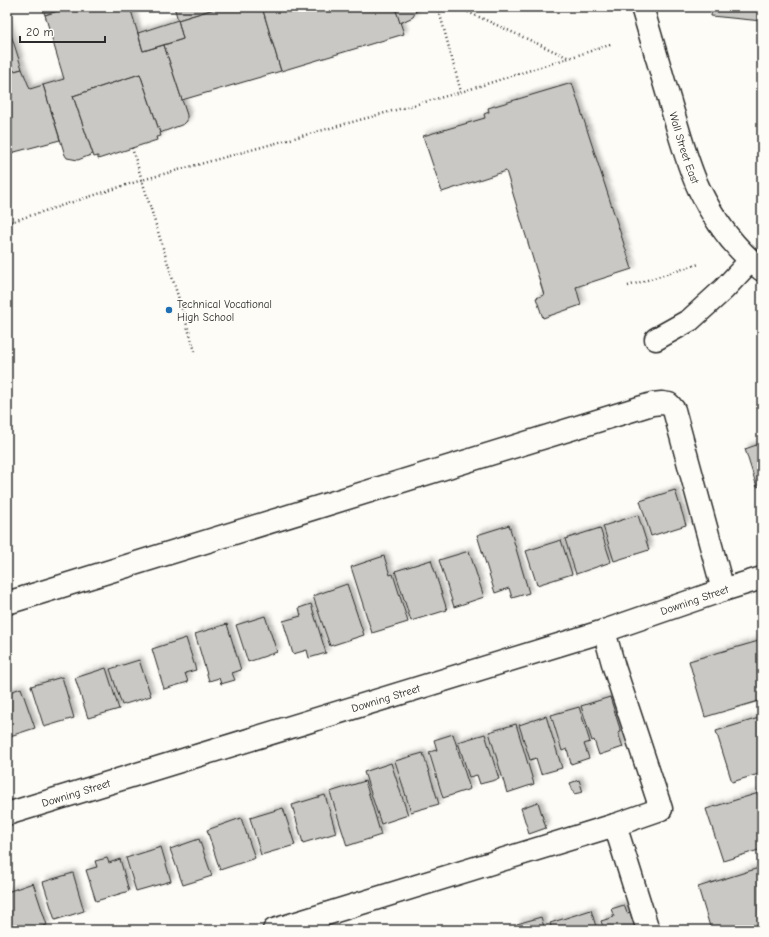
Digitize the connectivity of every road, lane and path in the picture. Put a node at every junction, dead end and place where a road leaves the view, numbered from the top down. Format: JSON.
{"nodes":[{"id":1,"x":438,"y":7,"type":"edge"},
{"id":2,"x":457,"y":7,"type":"edge"},
{"id":3,"x":642,"y":7,"type":"edge"},
{"id":4,"x":613,"y":44,"type":"dead end"},
{"id":5,"x":570,"y":59,"type":"junction"},
{"id":6,"x":461,"y":92,"type":"junction"},
{"id":7,"x":132,"y":148,"type":"dead end"},
{"id":8,"x":142,"y":180,"type":"junction"},
{"id":9,"x":7,"y":223,"type":"edge"},
{"id":10,"x":699,"y":264,"type":"dead end"},
{"id":11,"x":756,"y":265,"type":"edge"},
{"id":12,"x":628,"y":286,"type":"dead end"},
{"id":13,"x":656,"y":339,"type":"dead end"},
{"id":14,"x":195,"y":351,"type":"dead end"},
{"id":15,"x":762,"y":578,"type":"edge"},
{"id":16,"x":723,"y":590,"type":"junction"},
{"id":17,"x":7,"y":603,"type":"edge"},
{"id":18,"x":604,"y":631,"type":"junction"},
{"id":19,"x":7,"y":814,"type":"edge"},
{"id":20,"x":615,"y":825,"type":"junction"},
{"id":21,"x":274,"y":930,"type":"edge"},
{"id":22,"x":648,"y":930,"type":"edge"}],
"edges":[{"from":1,"to":6,"type":"path"},
{"from":2,"to":5,"type":"path"},
{"from":3,"to":11,"type":"street","name":"Wall Street East"},
{"from":4,"to":5,"type":"path"},
{"from":5,"to":6,"type":"path"},
{"from":6,"to":8,"type":"path"},
{"from":7,"to":8,"type":"path"},
{"from":8,"to":9,"type":"path"},
{"from":8,"to":14,"type":"path"},
{"from":10,"to":12,"type":"path"},
{"from":11,"to":13,"type":"street"},
{"from":15,"to":16,"type":"street","name":"Downing Street"},
{"from":16,"to":17,"type":"street"},
{"from":16,"to":18,"type":"street","name":"Downing Street"},
{"from":18,"to":19,"type":"street","name":"Downing Street"},
{"from":18,"to":20,"type":"street"},
{"from":20,"to":21,"type":"street"},
{"from":20,"to":22,"type":"street"}]}
